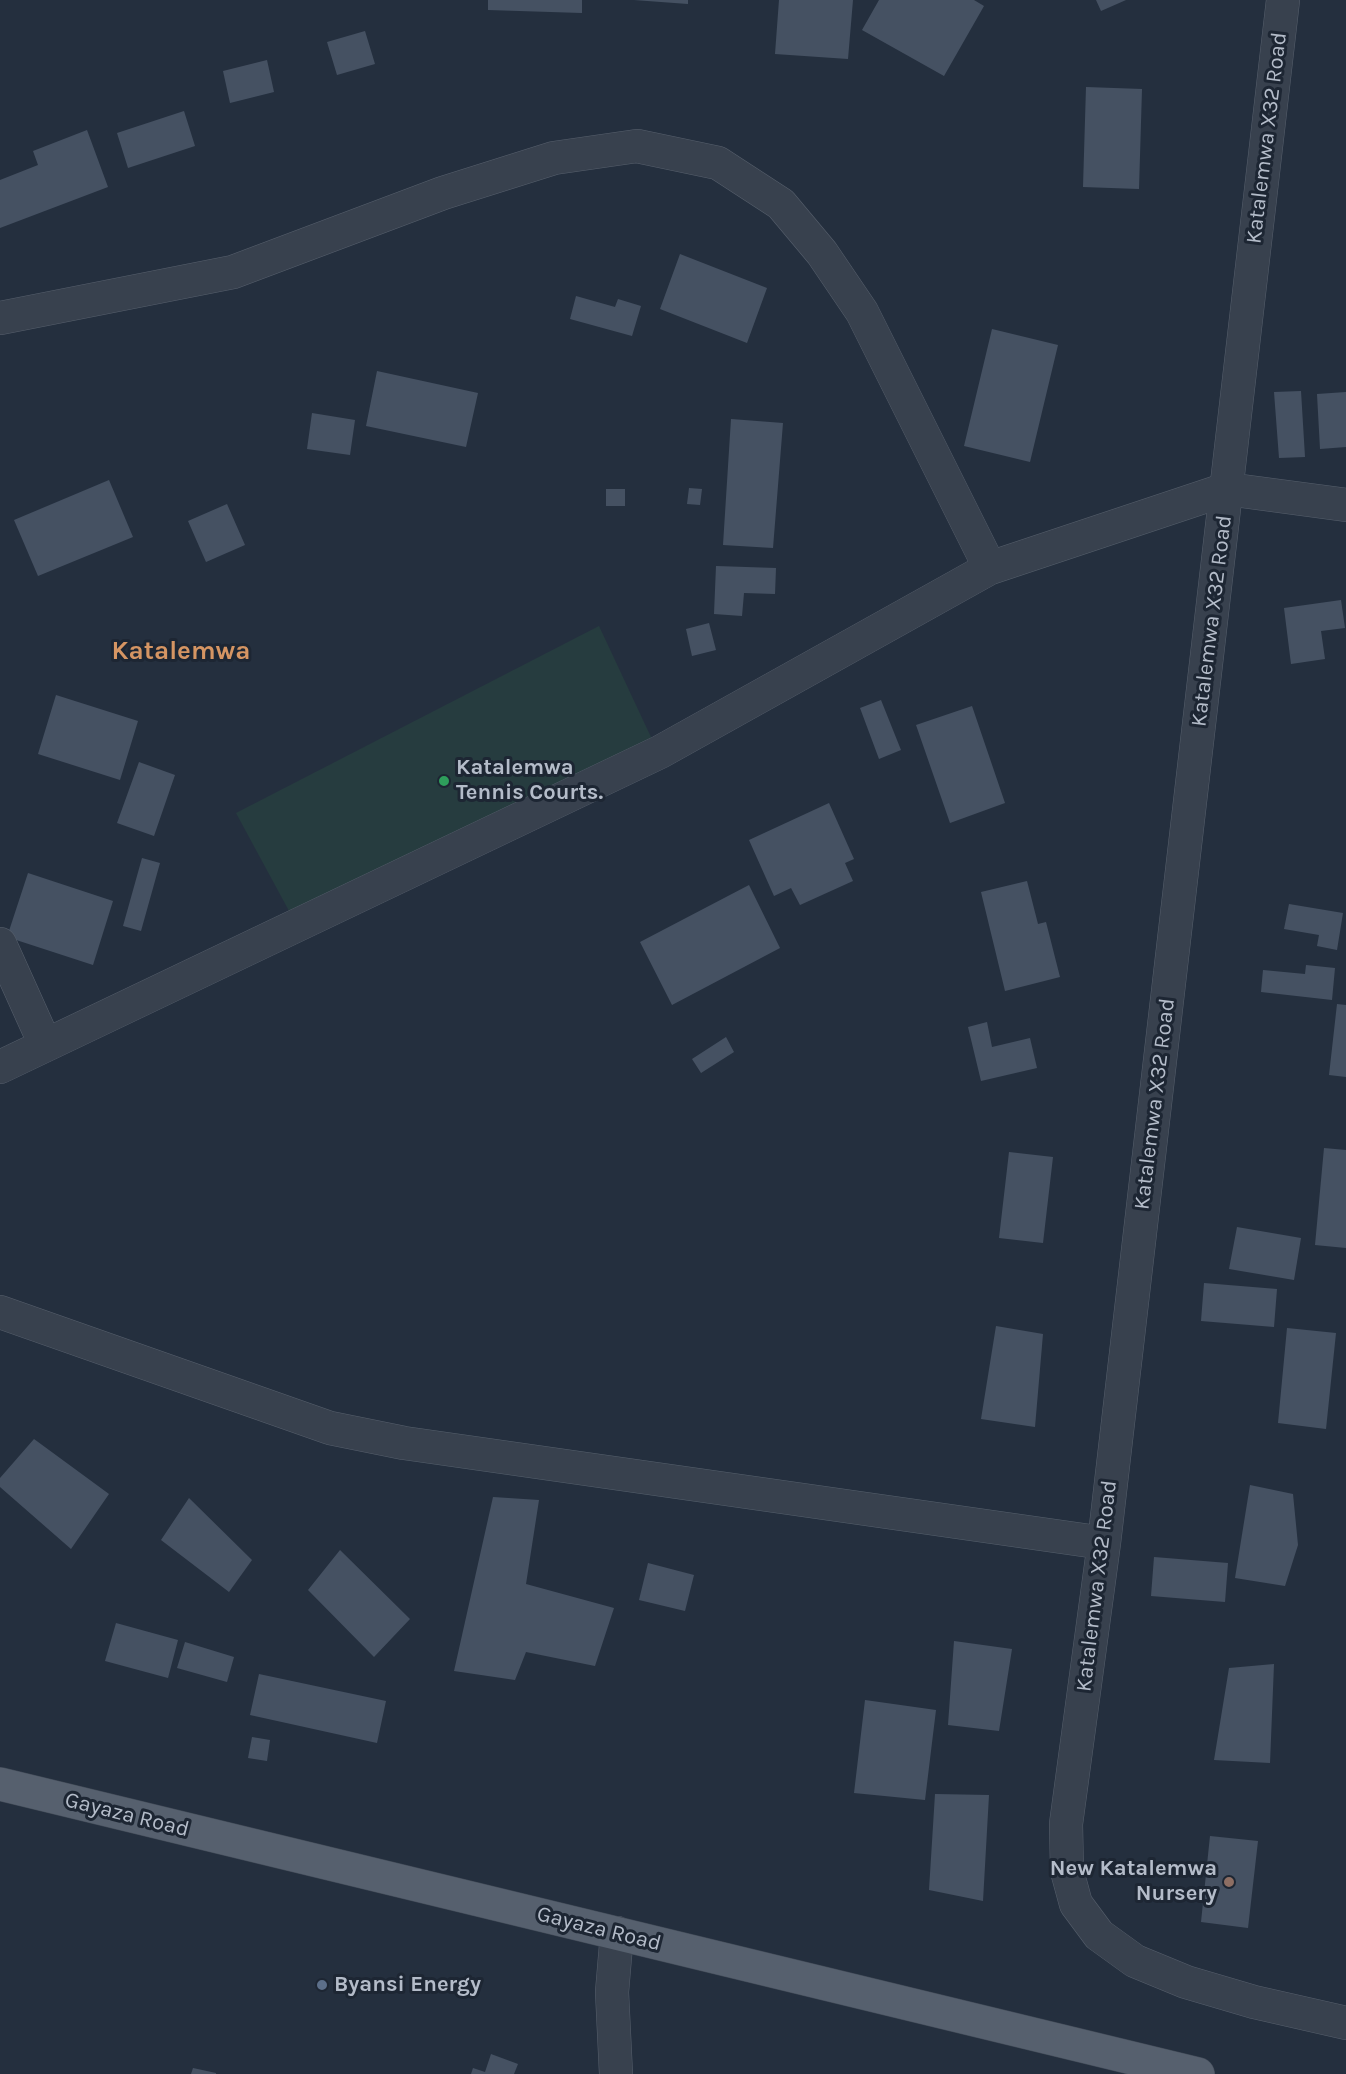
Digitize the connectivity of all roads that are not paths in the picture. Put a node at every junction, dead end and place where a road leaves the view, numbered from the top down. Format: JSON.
{"nodes":[{"id":1,"x":1283,"y":0,"type":"edge"},
{"id":2,"x":0,"y":318,"type":"edge"},
{"id":3,"x":1227,"y":489,"type":"junction"},
{"id":4,"x":1346,"y":505,"type":"edge"},
{"id":5,"x":990,"y":568,"type":"junction"},
{"id":6,"x":0,"y":944,"type":"edge"},
{"id":7,"x":45,"y":1044,"type":"junction"},
{"id":8,"x":0,"y":1067,"type":"edge"},
{"id":9,"x":0,"y":1312,"type":"edge"},
{"id":10,"x":1104,"y":1543,"type":"junction"},
{"id":11,"x":0,"y":1784,"type":"edge"},
{"id":12,"x":617,"y":1933,"type":"junction"},
{"id":13,"x":1346,"y":2023,"type":"edge"},
{"id":14,"x":616,"y":2074,"type":"edge"},
{"id":15,"x":1198,"y":2074,"type":"edge"}],
"edges":[{"from":1,"to":3,"type":"street","name":"Katalemwa X32 Road"},
{"from":2,"to":5,"type":"street"},
{"from":3,"to":4,"type":"street"},
{"from":3,"to":5,"type":"street"},
{"from":3,"to":10,"type":"street","name":"Katalemwa X32 Road"},
{"from":5,"to":7,"type":"street"},
{"from":6,"to":7,"type":"street"},
{"from":7,"to":8,"type":"street"},
{"from":9,"to":10,"type":"street"},
{"from":10,"to":13,"type":"street","name":"Katalemwa X32 Road"},
{"from":11,"to":12,"type":"main road","name":"Gayaza Road"},
{"from":12,"to":14,"type":"street"},
{"from":12,"to":15,"type":"main road","name":"Gayaza Road"}]}
